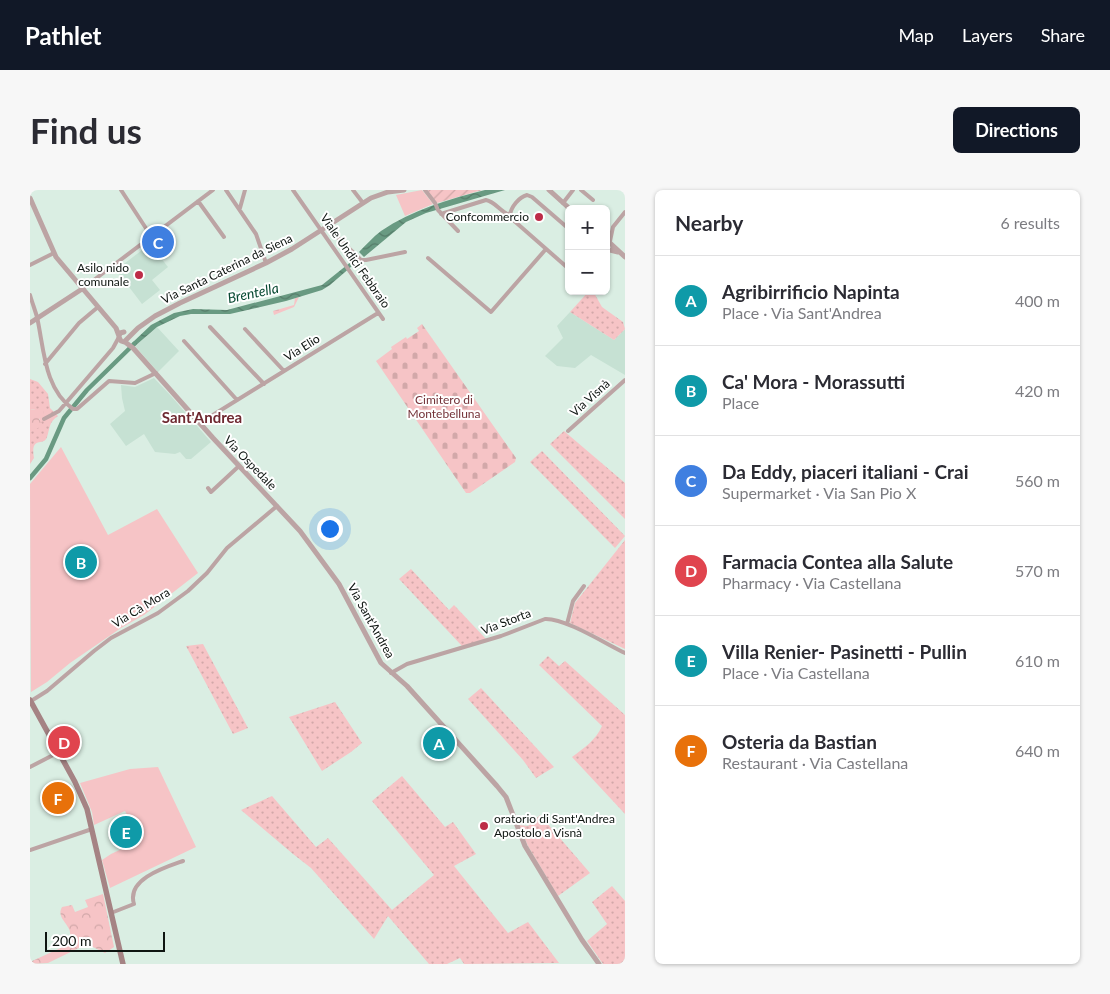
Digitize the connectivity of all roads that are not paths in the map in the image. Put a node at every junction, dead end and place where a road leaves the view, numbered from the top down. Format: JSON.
{"nodes":[{"id":1,"x":121,"y":190,"type":"edge"},
{"id":2,"x":213,"y":190,"type":"edge"},
{"id":3,"x":226,"y":190,"type":"edge"},
{"id":4,"x":246,"y":190,"type":"edge"},
{"id":5,"x":293,"y":190,"type":"edge"},
{"id":6,"x":353,"y":190,"type":"edge"},
{"id":7,"x":374,"y":190,"type":"edge"},
{"id":8,"x":404,"y":190,"type":"edge"},
{"id":9,"x":425,"y":190,"type":"edge"},
{"id":10,"x":549,"y":190,"type":"edge"},
{"id":11,"x":573,"y":190,"type":"edge"},
{"id":12,"x":582,"y":190,"type":"edge"},
{"id":13,"x":378,"y":195,"type":"junction"},
{"id":14,"x":30,"y":198,"type":"edge"},
{"id":15,"x":593,"y":200,"type":"dead end"},
{"id":16,"x":198,"y":201,"type":"junction"},
{"id":17,"x":363,"y":202,"type":"junction"},
{"id":18,"x":563,"y":203,"type":"junction"},
{"id":19,"x":565,"y":205,"type":"edge"},
{"id":20,"x":240,"y":208,"type":"junction"},
{"id":21,"x":439,"y":212,"type":"junction"},
{"id":22,"x":625,"y":212,"type":"edge"},
{"id":23,"x":510,"y":215,"type":"junction"},
{"id":24,"x":565,"y":226,"type":"edge"},
{"id":25,"x":327,"y":227,"type":"junction"},
{"id":26,"x":321,"y":231,"type":"junction"},
{"id":27,"x":458,"y":231,"type":"dead end"},
{"id":28,"x":610,"y":234,"type":"edge"},
{"id":29,"x":151,"y":236,"type":"junction"},
{"id":30,"x":224,"y":237,"type":"dead end"},
{"id":31,"x":610,"y":241,"type":"edge"},
{"id":32,"x":546,"y":249,"type":"junction"},
{"id":33,"x":610,"y":250,"type":"edge"},
{"id":34,"x":405,"y":252,"type":"dead end"},
{"id":35,"x":54,"y":253,"type":"junction"},
{"id":36,"x":428,"y":258,"type":"dead end"},
{"id":37,"x":266,"y":263,"type":"junction"},
{"id":38,"x":30,"y":265,"type":"edge"},
{"id":39,"x":565,"y":266,"type":"edge"},
{"id":40,"x":82,"y":289,"type":"junction"},
{"id":41,"x":30,"y":295,"type":"edge"},
{"id":42,"x":98,"y":307,"type":"junction"},
{"id":43,"x":378,"y":313,"type":"junction"},
{"id":44,"x":37,"y":318,"type":"junction"},
{"id":45,"x":383,"y":319,"type":"dead end"},
{"id":46,"x":30,"y":323,"type":"edge"},
{"id":47,"x":210,"y":327,"type":"dead end"},
{"id":48,"x":116,"y":328,"type":"junction"},
{"id":49,"x":138,"y":328,"type":"junction"},
{"id":50,"x":245,"y":329,"type":"dead end"},
{"id":51,"x":124,"y":332,"type":"junction"},
{"id":52,"x":119,"y":337,"type":"junction"},
{"id":53,"x":184,"y":341,"type":"dead end"},
{"id":54,"x":128,"y":342,"type":"junction"},
{"id":55,"x":113,"y":348,"type":"junction"},
{"id":56,"x":45,"y":364,"type":"junction"},
{"id":57,"x":284,"y":371,"type":"junction"},
{"id":58,"x":156,"y":373,"type":"junction"},
{"id":59,"x":625,"y":380,"type":"edge"},
{"id":60,"x":264,"y":384,"type":"junction"},
{"id":61,"x":237,"y":400,"type":"junction"},
{"id":62,"x":66,"y":404,"type":"junction"},
{"id":63,"x":44,"y":419,"type":"dead end"},
{"id":64,"x":200,"y":423,"type":"junction"},
{"id":65,"x":568,"y":431,"type":"dead end"},
{"id":66,"x":239,"y":466,"type":"junction"},
{"id":67,"x":208,"y":488,"type":"dead end"},
{"id":68,"x":277,"y":506,"type":"junction"},
{"id":69,"x":584,"y":586,"type":"dead end"},
{"id":70,"x":567,"y":624,"type":"junction"},
{"id":71,"x":625,"y":653,"type":"edge"},
{"id":72,"x":391,"y":673,"type":"junction"},
{"id":73,"x":30,"y":702,"type":"edge"},
{"id":74,"x":59,"y":752,"type":"junction"},
{"id":75,"x":30,"y":767,"type":"edge"},
{"id":76,"x":92,"y":829,"type":"junction"},
{"id":77,"x":30,"y":850,"type":"edge"},
{"id":78,"x":183,"y":861,"type":"dead end"},
{"id":79,"x":111,"y":913,"type":"junction"},
{"id":80,"x":122,"y":964,"type":"edge"},
{"id":81,"x":599,"y":964,"type":"edge"}],
"edges":[{"from":1,"to":29,"type":"street"},
{"from":2,"to":16,"type":"street"},
{"from":3,"to":20,"type":"street"},
{"from":4,"to":20,"type":"street"},
{"from":5,"to":26,"type":"street","name":"Viale Undici Febbraio"},
{"from":6,"to":17,"type":"street"},
{"from":7,"to":13,"type":"street"},
{"from":8,"to":13,"type":"street","name":"Via Santa Caterina da Siena"},
{"from":9,"to":21,"type":"street"},
{"from":10,"to":18,"type":"street"},
{"from":11,"to":18,"type":"street"},
{"from":12,"to":15,"type":"street"},
{"from":13,"to":17,"type":"street","name":"Via Santa Caterina da Siena"},
{"from":14,"to":35,"type":"street"},
{"from":16,"to":29,"type":"street"},
{"from":16,"to":30,"type":"street"},
{"from":17,"to":25,"type":"street","name":"Via Santa Caterina da Siena"},
{"from":18,"to":19,"type":"street"},
{"from":20,"to":37,"type":"street"},
{"from":21,"to":23,"type":"street"},
{"from":21,"to":27,"type":"street"},
{"from":22,"to":28,"type":"street"},
{"from":23,"to":24,"type":"street"},
{"from":23,"to":32,"type":"street"},
{"from":25,"to":26,"type":"street","name":"Via Santa Caterina da Siena"},
{"from":25,"to":34,"type":"street"},
{"from":26,"to":37,"type":"street","name":"Via Santa Caterina da Siena"},
{"from":26,"to":43,"type":"street","name":"Viale Undici Febbraio"},
{"from":29,"to":40,"type":"street"},
{"from":31,"to":33,"type":"street"},
{"from":32,"to":36,"type":"street"},
{"from":32,"to":39,"type":"street"},
{"from":35,"to":38,"type":"street"},
{"from":35,"to":40,"type":"street"},
{"from":37,"to":49,"type":"street","name":"Via Santa Caterina da Siena"},
{"from":40,"to":42,"type":"street"},
{"from":40,"to":44,"type":"street"},
{"from":41,"to":44,"type":"street"},
{"from":42,"to":48,"type":"street"},
{"from":42,"to":56,"type":"street"},
{"from":43,"to":45,"type":"street","name":"Viale Undici Febbraio"},
{"from":43,"to":57,"type":"street","name":"Via Elio"},
{"from":44,"to":46,"type":"street"},
{"from":44,"to":56,"type":"street"},
{"from":47,"to":60,"type":"street"},
{"from":48,"to":51,"type":"street"},
{"from":48,"to":52,"type":"street"},
{"from":49,"to":51,"type":"street","name":"Via Santa Caterina da Siena"},
{"from":49,"to":54,"type":"street","name":"Via Santa Caterina da Siena"},
{"from":50,"to":57,"type":"street"},
{"from":51,"to":52,"type":"street"},
{"from":51,"to":54,"type":"street"},
{"from":52,"to":54,"type":"street"},
{"from":52,"to":55,"type":"street"},
{"from":53,"to":61,"type":"street"},
{"from":54,"to":55,"type":"street"},
{"from":54,"to":58,"type":"street","name":"Via Ospedale"},
{"from":55,"to":62,"type":"street"},
{"from":56,"to":62,"type":"street"},
{"from":57,"to":60,"type":"street","name":"Via Elio"},
{"from":58,"to":62,"type":"street"},
{"from":58,"to":64,"type":"street","name":"Via Ospedale"},
{"from":59,"to":65,"type":"street","name":"Via Visnà"},
{"from":60,"to":61,"type":"street","name":"Via Elio"},
{"from":61,"to":64,"type":"street","name":"Via Elio"},
{"from":62,"to":63,"type":"street"},
{"from":64,"to":66,"type":"street","name":"Via Ospedale"},
{"from":66,"to":67,"type":"street"},
{"from":66,"to":68,"type":"street","name":"Via Ospedale"},
{"from":68,"to":72,"type":"street","name":"Via Sant'Andrea"},
{"from":68,"to":73,"type":"street","name":"Via Cà Mora"},
{"from":69,"to":70,"type":"street"},
{"from":70,"to":71,"type":"street","name":"Via Storta"},
{"from":70,"to":72,"type":"street","name":"Via Storta"},
{"from":72,"to":81,"type":"street","name":"Via Sant'Andrea"},
{"from":73,"to":74,"type":"main road"},
{"from":74,"to":75,"type":"street"},
{"from":74,"to":76,"type":"main road"},
{"from":76,"to":77,"type":"street"},
{"from":76,"to":79,"type":"main road"},
{"from":78,"to":79,"type":"street"},
{"from":79,"to":80,"type":"main road"}]}
